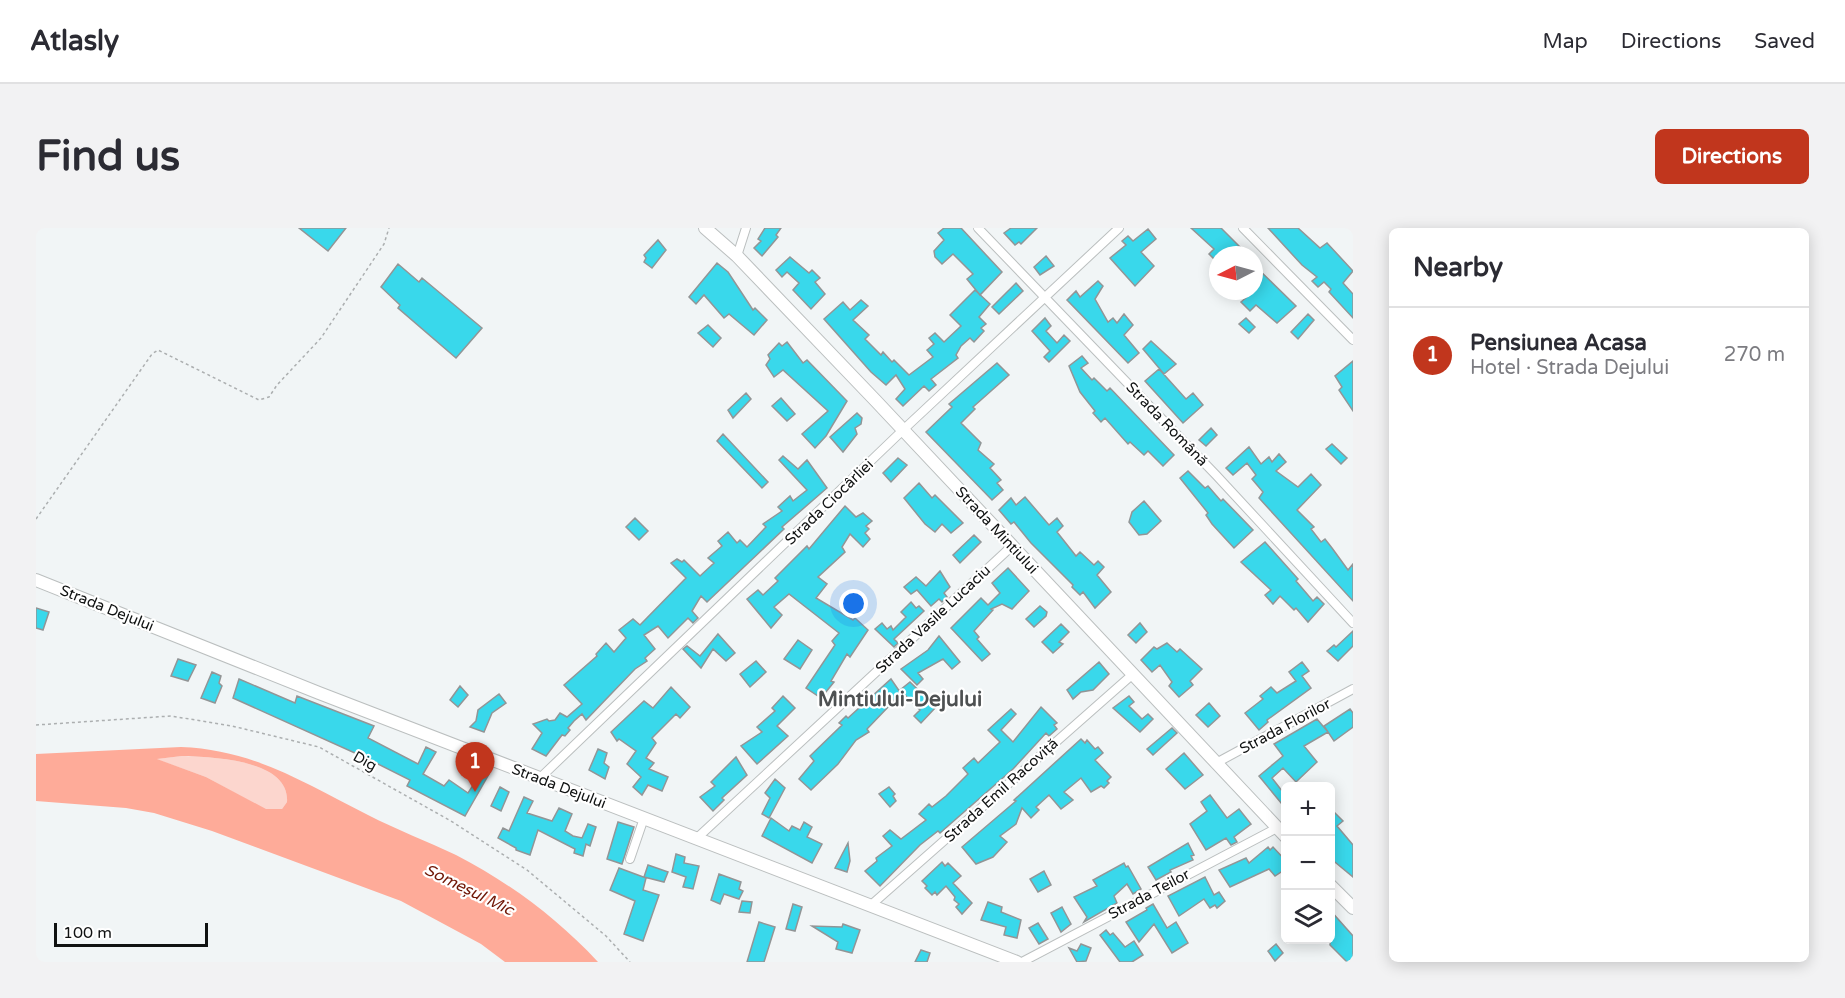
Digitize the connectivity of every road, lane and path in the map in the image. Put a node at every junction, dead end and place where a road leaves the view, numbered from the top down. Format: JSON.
{"nodes":[{"id":1,"x":389,"y":228,"type":"edge"},
{"id":2,"x":705,"y":228,"type":"edge"},
{"id":3,"x":746,"y":228,"type":"edge"},
{"id":4,"x":978,"y":228,"type":"edge"},
{"id":5,"x":1119,"y":228,"type":"edge"},
{"id":6,"x":1243,"y":228,"type":"edge"},
{"id":7,"x":737,"y":256,"type":"junction"},
{"id":8,"x":1046,"y":297,"type":"junction"},
{"id":9,"x":1353,"y":340,"type":"edge"},
{"id":10,"x":903,"y":430,"type":"junction"},
{"id":11,"x":36,"y":519,"type":"edge"},
{"id":12,"x":1012,"y":546,"type":"junction"},
{"id":13,"x":36,"y":580,"type":"edge"},
{"id":14,"x":1353,"y":623,"type":"edge"},
{"id":15,"x":1133,"y":674,"type":"junction"},
{"id":16,"x":1353,"y":689,"type":"edge"},
{"id":17,"x":36,"y":724,"type":"edge"},
{"id":18,"x":1218,"y":762,"type":"junction"},
{"id":19,"x":540,"y":778,"type":"junction"},
{"id":20,"x":644,"y":818,"type":"junction"},
{"id":21,"x":1281,"y":833,"type":"edge"},
{"id":22,"x":696,"y":838,"type":"junction"},
{"id":23,"x":630,"y":859,"type":"dead end"},
{"id":24,"x":1335,"y":890,"type":"edge"},
{"id":25,"x":870,"y":906,"type":"junction"},
{"id":26,"x":1353,"y":908,"type":"edge"},
{"id":27,"x":630,"y":962,"type":"edge"},
{"id":28,"x":1017,"y":962,"type":"edge"},
{"id":29,"x":1022,"y":962,"type":"edge"}],
"edges":[{"from":1,"to":11,"type":"path"},
{"from":2,"to":7,"type":"main road","name":"Strada Mintiului"},
{"from":3,"to":7,"type":"street"},
{"from":4,"to":8,"type":"street","name":"Strada Română"},
{"from":5,"to":8,"type":"street","name":"Strada Ciocârliei"},
{"from":6,"to":9,"type":"street"},
{"from":7,"to":10,"type":"main road","name":"Strada Mintiului"},
{"from":8,"to":10,"type":"street","name":"Strada Ciocârliei"},
{"from":8,"to":14,"type":"street","name":"Strada Română"},
{"from":10,"to":12,"type":"main road","name":"Strada Mintiului"},
{"from":10,"to":19,"type":"street","name":"Strada Ciocârliei"},
{"from":12,"to":15,"type":"main road","name":"Strada Mintiului"},
{"from":12,"to":22,"type":"street","name":"Strada Vasile Lucaciu"},
{"from":13,"to":19,"type":"main road","name":"Strada Dejului"},
{"from":15,"to":18,"type":"main road","name":"Strada Mintiului"},
{"from":15,"to":25,"type":"street","name":"Strada Emil Racoviță"},
{"from":16,"to":18,"type":"street","name":"Strada Florilor"},
{"from":17,"to":27,"type":"path","name":"Dig"},
{"from":18,"to":21,"type":"main road","name":"Strada Mintiului"},
{"from":19,"to":20,"type":"main road","name":"Strada Dejului"},
{"from":20,"to":22,"type":"main road","name":"Strada Dejului"},
{"from":20,"to":23,"type":"street"},
{"from":21,"to":29,"type":"street","name":"Strada Teilor"},
{"from":22,"to":25,"type":"main road","name":"Strada Dejului"},
{"from":24,"to":26,"type":"main road"},
{"from":25,"to":28,"type":"main road","name":"Strada Dejului"}]}
